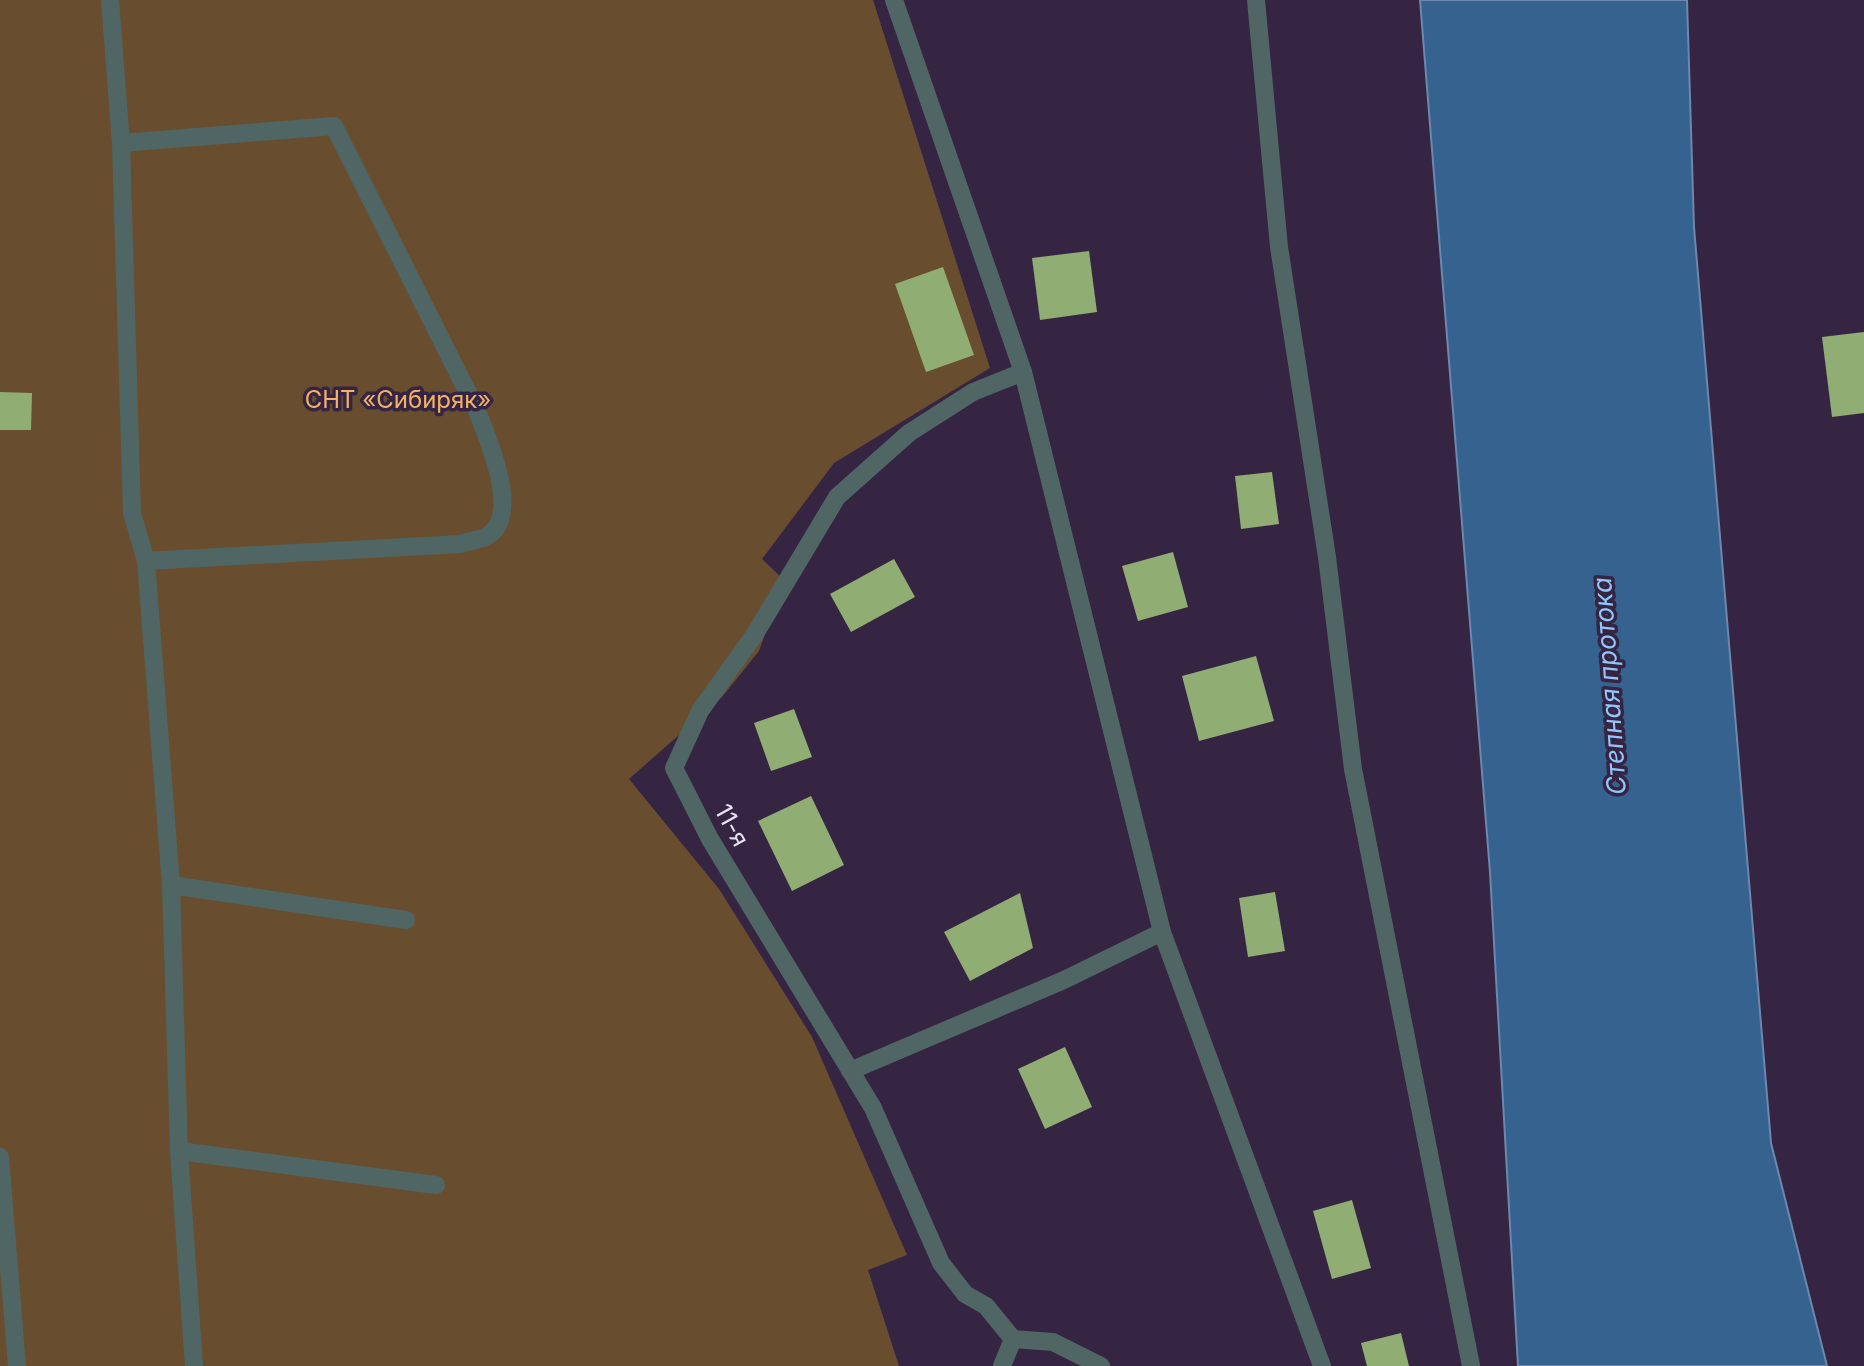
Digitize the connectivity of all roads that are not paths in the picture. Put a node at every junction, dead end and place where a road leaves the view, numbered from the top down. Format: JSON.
{"nodes":[{"id":1,"x":110,"y":0,"type":"edge"},
{"id":2,"x":894,"y":0,"type":"edge"},
{"id":3,"x":1256,"y":0,"type":"edge"},
{"id":4,"x":121,"y":143,"type":"junction"},
{"id":5,"x":1023,"y":372,"type":"junction"},
{"id":6,"x":146,"y":561,"type":"junction"},
{"id":7,"x":171,"y":885,"type":"junction"},
{"id":8,"x":407,"y":920,"type":"dead end"},
{"id":9,"x":1162,"y":932,"type":"junction"},
{"id":10,"x":850,"y":1071,"type":"junction"},
{"id":11,"x":179,"y":1151,"type":"junction"},
{"id":12,"x":0,"y":1157,"type":"edge"},
{"id":13,"x":436,"y":1185,"type":"dead end"},
{"id":14,"x":1013,"y":1339,"type":"junction"},
{"id":15,"x":17,"y":1366,"type":"edge"},
{"id":16,"x":194,"y":1366,"type":"edge"},
{"id":17,"x":1002,"y":1366,"type":"edge"},
{"id":18,"x":1101,"y":1366,"type":"edge"},
{"id":19,"x":1322,"y":1366,"type":"edge"},
{"id":20,"x":1471,"y":1366,"type":"edge"}],
"edges":[{"from":1,"to":4,"type":"street"},
{"from":2,"to":5,"type":"street"},
{"from":3,"to":20,"type":"street"},
{"from":4,"to":6,"type":"street"},
{"from":4,"to":6,"type":"street"},
{"from":5,"to":9,"type":"street"},
{"from":5,"to":10,"type":"street","name":"11-я"},
{"from":6,"to":7,"type":"street"},
{"from":7,"to":8,"type":"street"},
{"from":7,"to":11,"type":"street"},
{"from":9,"to":10,"type":"street"},
{"from":9,"to":19,"type":"street"},
{"from":10,"to":14,"type":"street","name":"11-я"},
{"from":11,"to":13,"type":"street"},
{"from":11,"to":16,"type":"street"},
{"from":12,"to":15,"type":"street"},
{"from":14,"to":17,"type":"street"},
{"from":14,"to":18,"type":"street"}]}
